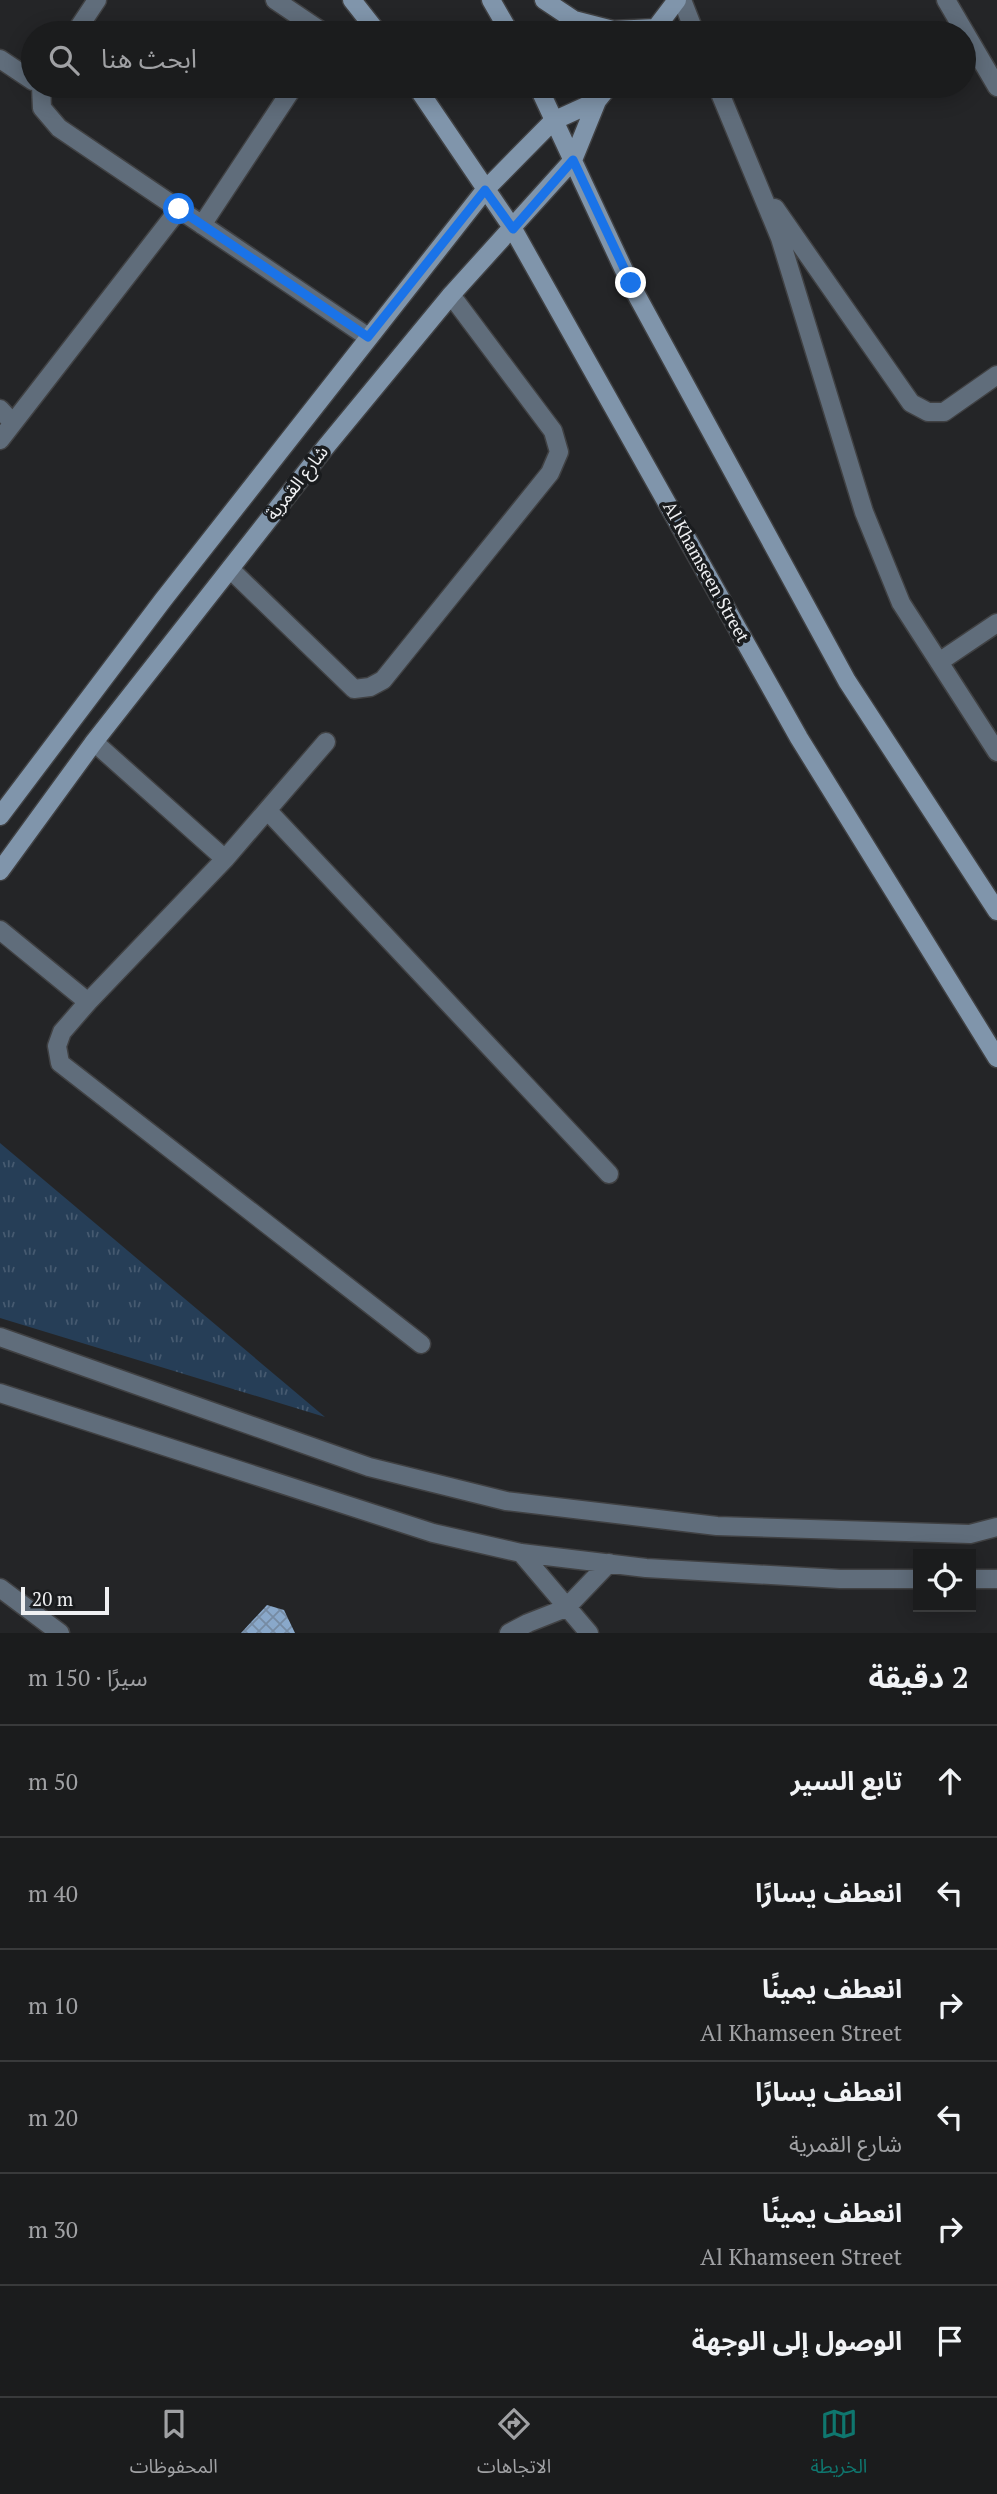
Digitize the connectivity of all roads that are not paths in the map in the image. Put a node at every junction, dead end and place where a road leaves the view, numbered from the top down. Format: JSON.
{"nodes":[{"id":1,"x":97,"y":0,"type":"edge"},
{"id":2,"x":275,"y":0,"type":"edge"},
{"id":3,"x":352,"y":0,"type":"edge"},
{"id":4,"x":491,"y":0,"type":"edge"},
{"id":5,"x":544,"y":0,"type":"edge"},
{"id":6,"x":679,"y":0,"type":"edge"},
{"id":7,"x":946,"y":0,"type":"edge"},
{"id":8,"x":83,"y":21,"type":"edge"},
{"id":9,"x":306,"y":21,"type":"edge"},
{"id":10,"x":369,"y":21,"type":"edge"},
{"id":11,"x":503,"y":21,"type":"edge"},
{"id":12,"x":578,"y":21,"type":"edge"},
{"id":13,"x":662,"y":21,"type":"edge"},
{"id":14,"x":689,"y":21,"type":"edge"},
{"id":15,"x":958,"y":21,"type":"edge"},
{"id":16,"x":976,"y":51,"type":"edge"},
{"id":17,"x":0,"y":59,"type":"edge"},
{"id":18,"x":21,"y":73,"type":"edge"},
{"id":19,"x":997,"y":87,"type":"edge"},
{"id":20,"x":41,"y":98,"type":"edge"},
{"id":21,"x":286,"y":98,"type":"edge"},
{"id":22,"x":424,"y":98,"type":"edge"},
{"id":23,"x":543,"y":98,"type":"edge"},
{"id":24,"x":599,"y":98,"type":"edge"},
{"id":25,"x":722,"y":98,"type":"edge"},
{"id":26,"x":597,"y":101,"type":"junction"},
{"id":27,"x":553,"y":121,"type":"junction"},
{"id":28,"x":573,"y":160,"type":"junction"},
{"id":29,"x":755,"y":179,"type":"junction"},
{"id":30,"x":485,"y":190,"type":"junction"},
{"id":31,"x":179,"y":209,"type":"junction"},
{"id":32,"x":202,"y":226,"type":"junction"},
{"id":33,"x":513,"y":229,"type":"junction"},
{"id":34,"x":452,"y":295,"type":"junction"},
{"id":35,"x":368,"y":337,"type":"junction"},
{"id":36,"x":997,"y":375,"type":"edge"},
{"id":37,"x":0,"y":409,"type":"edge"},
{"id":38,"x":13,"y":423,"type":"junction"},
{"id":39,"x":0,"y":440,"type":"edge"},
{"id":40,"x":230,"y":569,"type":"junction"},
{"id":41,"x":997,"y":623,"type":"edge"},
{"id":42,"x":939,"y":662,"type":"junction"},
{"id":43,"x":94,"y":742,"type":"junction"},
{"id":44,"x":326,"y":742,"type":"dead end"},
{"id":45,"x":997,"y":752,"type":"edge"},
{"id":46,"x":268,"y":811,"type":"junction"},
{"id":47,"x":0,"y":816,"type":"edge"},
{"id":48,"x":225,"y":859,"type":"junction"},
{"id":49,"x":0,"y":871,"type":"edge"},
{"id":50,"x":997,"y":911,"type":"edge"},
{"id":51,"x":0,"y":930,"type":"edge"},
{"id":52,"x":88,"y":1002,"type":"junction"},
{"id":53,"x":997,"y":1058,"type":"edge"},
{"id":54,"x":610,"y":1174,"type":"dead end"},
{"id":55,"x":0,"y":1337,"type":"edge"},
{"id":56,"x":421,"y":1345,"type":"dead end"},
{"id":57,"x":0,"y":1393,"type":"edge"},
{"id":58,"x":997,"y":1527,"type":"edge"},
{"id":59,"x":521,"y":1553,"type":"junction"},
{"id":60,"x":609,"y":1563,"type":"junction"},
{"id":61,"x":913,"y":1579,"type":"edge"},
{"id":62,"x":976,"y":1579,"type":"edge"},
{"id":63,"x":997,"y":1579,"type":"edge"},
{"id":64,"x":0,"y":1588,"type":"edge"},
{"id":65,"x":566,"y":1608,"type":"junction"},
{"id":66,"x":60,"y":1633,"type":"edge"},
{"id":67,"x":509,"y":1633,"type":"edge"},
{"id":68,"x":589,"y":1633,"type":"edge"}],
"edges":[{"from":1,"to":8,"type":"street"},
{"from":2,"to":9,"type":"street"},
{"from":3,"to":10,"type":"street"},
{"from":4,"to":11,"type":"street"},
{"from":5,"to":12,"type":"street"},
{"from":6,"to":13,"type":"street"},
{"from":6,"to":14,"type":"street"},
{"from":7,"to":15,"type":"street"},
{"from":16,"to":19,"type":"street"},
{"from":17,"to":18,"type":"street"},
{"from":20,"to":31,"type":"street"},
{"from":21,"to":32,"type":"street"},
{"from":22,"to":30,"type":"street","name":"Al Khamseen Street"},
{"from":23,"to":27,"type":"street"},
{"from":24,"to":26,"type":"street","name":"شارع القمرية"},
{"from":25,"to":29,"type":"street"},
{"from":26,"to":27,"type":"street","name":"شارع القمرية"},
{"from":26,"to":28,"type":"street","name":"شارع القمرية"},
{"from":27,"to":28,"type":"street"},
{"from":27,"to":30,"type":"street"},
{"from":28,"to":33,"type":"street","name":"شارع القمرية"},
{"from":28,"to":50,"type":"street"},
{"from":29,"to":36,"type":"street"},
{"from":29,"to":42,"type":"street"},
{"from":30,"to":33,"type":"street","name":"Al Khamseen Street"},
{"from":30,"to":35,"type":"street"},
{"from":31,"to":32,"type":"street"},
{"from":31,"to":38,"type":"street"},
{"from":32,"to":35,"type":"street"},
{"from":33,"to":34,"type":"street","name":"شارع القمرية"},
{"from":33,"to":53,"type":"street","name":"Al Khamseen Street"},
{"from":34,"to":40,"type":"street","name":"شارع القمرية"},
{"from":34,"to":40,"type":"street"},
{"from":35,"to":47,"type":"street"},
{"from":37,"to":38,"type":"street"},
{"from":38,"to":39,"type":"street"},
{"from":40,"to":43,"type":"street","name":"شارع القمرية"},
{"from":41,"to":42,"type":"street"},
{"from":42,"to":45,"type":"street"},
{"from":43,"to":48,"type":"street"},
{"from":43,"to":49,"type":"street","name":"شارع القمرية"},
{"from":44,"to":46,"type":"street"},
{"from":46,"to":48,"type":"street"},
{"from":46,"to":54,"type":"street"},
{"from":48,"to":52,"type":"street"},
{"from":51,"to":52,"type":"street"},
{"from":52,"to":56,"type":"street"},
{"from":55,"to":58,"type":"street"},
{"from":57,"to":59,"type":"street"},
{"from":59,"to":60,"type":"street"},
{"from":59,"to":65,"type":"street"},
{"from":60,"to":61,"type":"street"},
{"from":60,"to":65,"type":"street"},
{"from":62,"to":63,"type":"street"},
{"from":64,"to":66,"type":"street"},
{"from":65,"to":67,"type":"street"},
{"from":65,"to":68,"type":"street"}]}
